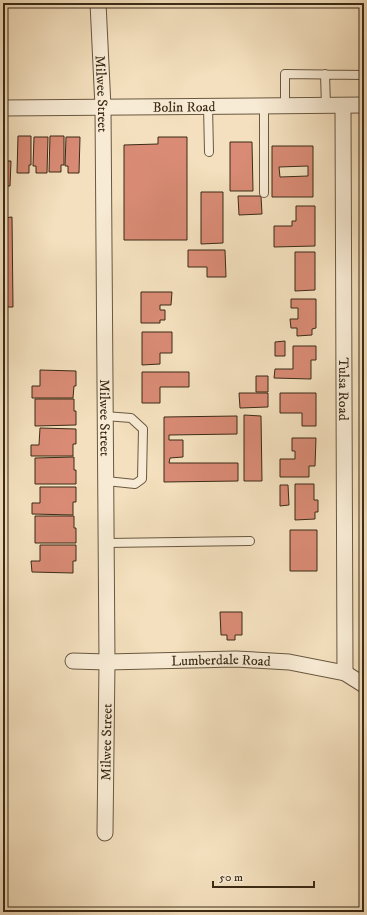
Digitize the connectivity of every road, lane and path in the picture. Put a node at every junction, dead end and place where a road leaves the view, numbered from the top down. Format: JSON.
{"nodes":[{"id":1,"x":98,"y":3,"type":"edge"},
{"id":2,"x":325,"y":74,"type":"junction"},
{"id":3,"x":364,"y":75,"type":"edge"},
{"id":4,"x":208,"y":106,"type":"junction"},
{"id":5,"x":264,"y":106,"type":"junction"},
{"id":6,"x":285,"y":106,"type":"junction"},
{"id":7,"x":326,"y":106,"type":"junction"},
{"id":8,"x":343,"y":106,"type":"junction"},
{"id":9,"x":364,"y":106,"type":"edge"},
{"id":10,"x":103,"y":107,"type":"junction"},
{"id":11,"x":3,"y":108,"type":"edge"},
{"id":12,"x":208,"y":152,"type":"dead end"},
{"id":13,"x":264,"y":194,"type":"dead end"},
{"id":14,"x":105,"y":416,"type":"junction"},
{"id":15,"x":106,"y":481,"type":"junction"},
{"id":16,"x":250,"y":541,"type":"dead end"},
{"id":17,"x":106,"y":543,"type":"junction"},
{"id":18,"x":73,"y":661,"type":"dead end"},
{"id":19,"x":107,"y":662,"type":"junction"},
{"id":20,"x":345,"y":673,"type":"junction"},
{"id":21,"x":364,"y":685,"type":"edge"},
{"id":22,"x":105,"y":833,"type":"dead end"}],
"edges":[{"from":1,"to":10,"type":"street","name":"Milwee Street"},
{"from":2,"to":3,"type":"lane"},
{"from":2,"to":6,"type":"lane"},
{"from":2,"to":7,"type":"lane"},
{"from":4,"to":5,"type":"street","name":"Bolin Road"},
{"from":4,"to":10,"type":"street","name":"Bolin Road"},
{"from":4,"to":12,"type":"lane"},
{"from":5,"to":6,"type":"street","name":"Bolin Road"},
{"from":5,"to":13,"type":"lane"},
{"from":6,"to":7,"type":"street","name":"Bolin Road"},
{"from":7,"to":8,"type":"street","name":"Bolin Road"},
{"from":8,"to":9,"type":"street","name":"Bolin Road"},
{"from":8,"to":20,"type":"street","name":"Tulsa Road"},
{"from":10,"to":11,"type":"street","name":"Bolin Road"},
{"from":10,"to":14,"type":"street","name":"Milwee Street"},
{"from":14,"to":15,"type":"street","name":"Milwee Street"},
{"from":14,"to":15,"type":"lane"},
{"from":15,"to":17,"type":"street","name":"Milwee Street"},
{"from":16,"to":17,"type":"lane"},
{"from":17,"to":19,"type":"street","name":"Milwee Street"},
{"from":18,"to":19,"type":"street","name":"Lumberdale Road"},
{"from":19,"to":20,"type":"street","name":"Lumberdale Road"},
{"from":19,"to":22,"type":"street","name":"Milwee Street"},
{"from":20,"to":21,"type":"street","name":"Lumberdale Road"}]}
